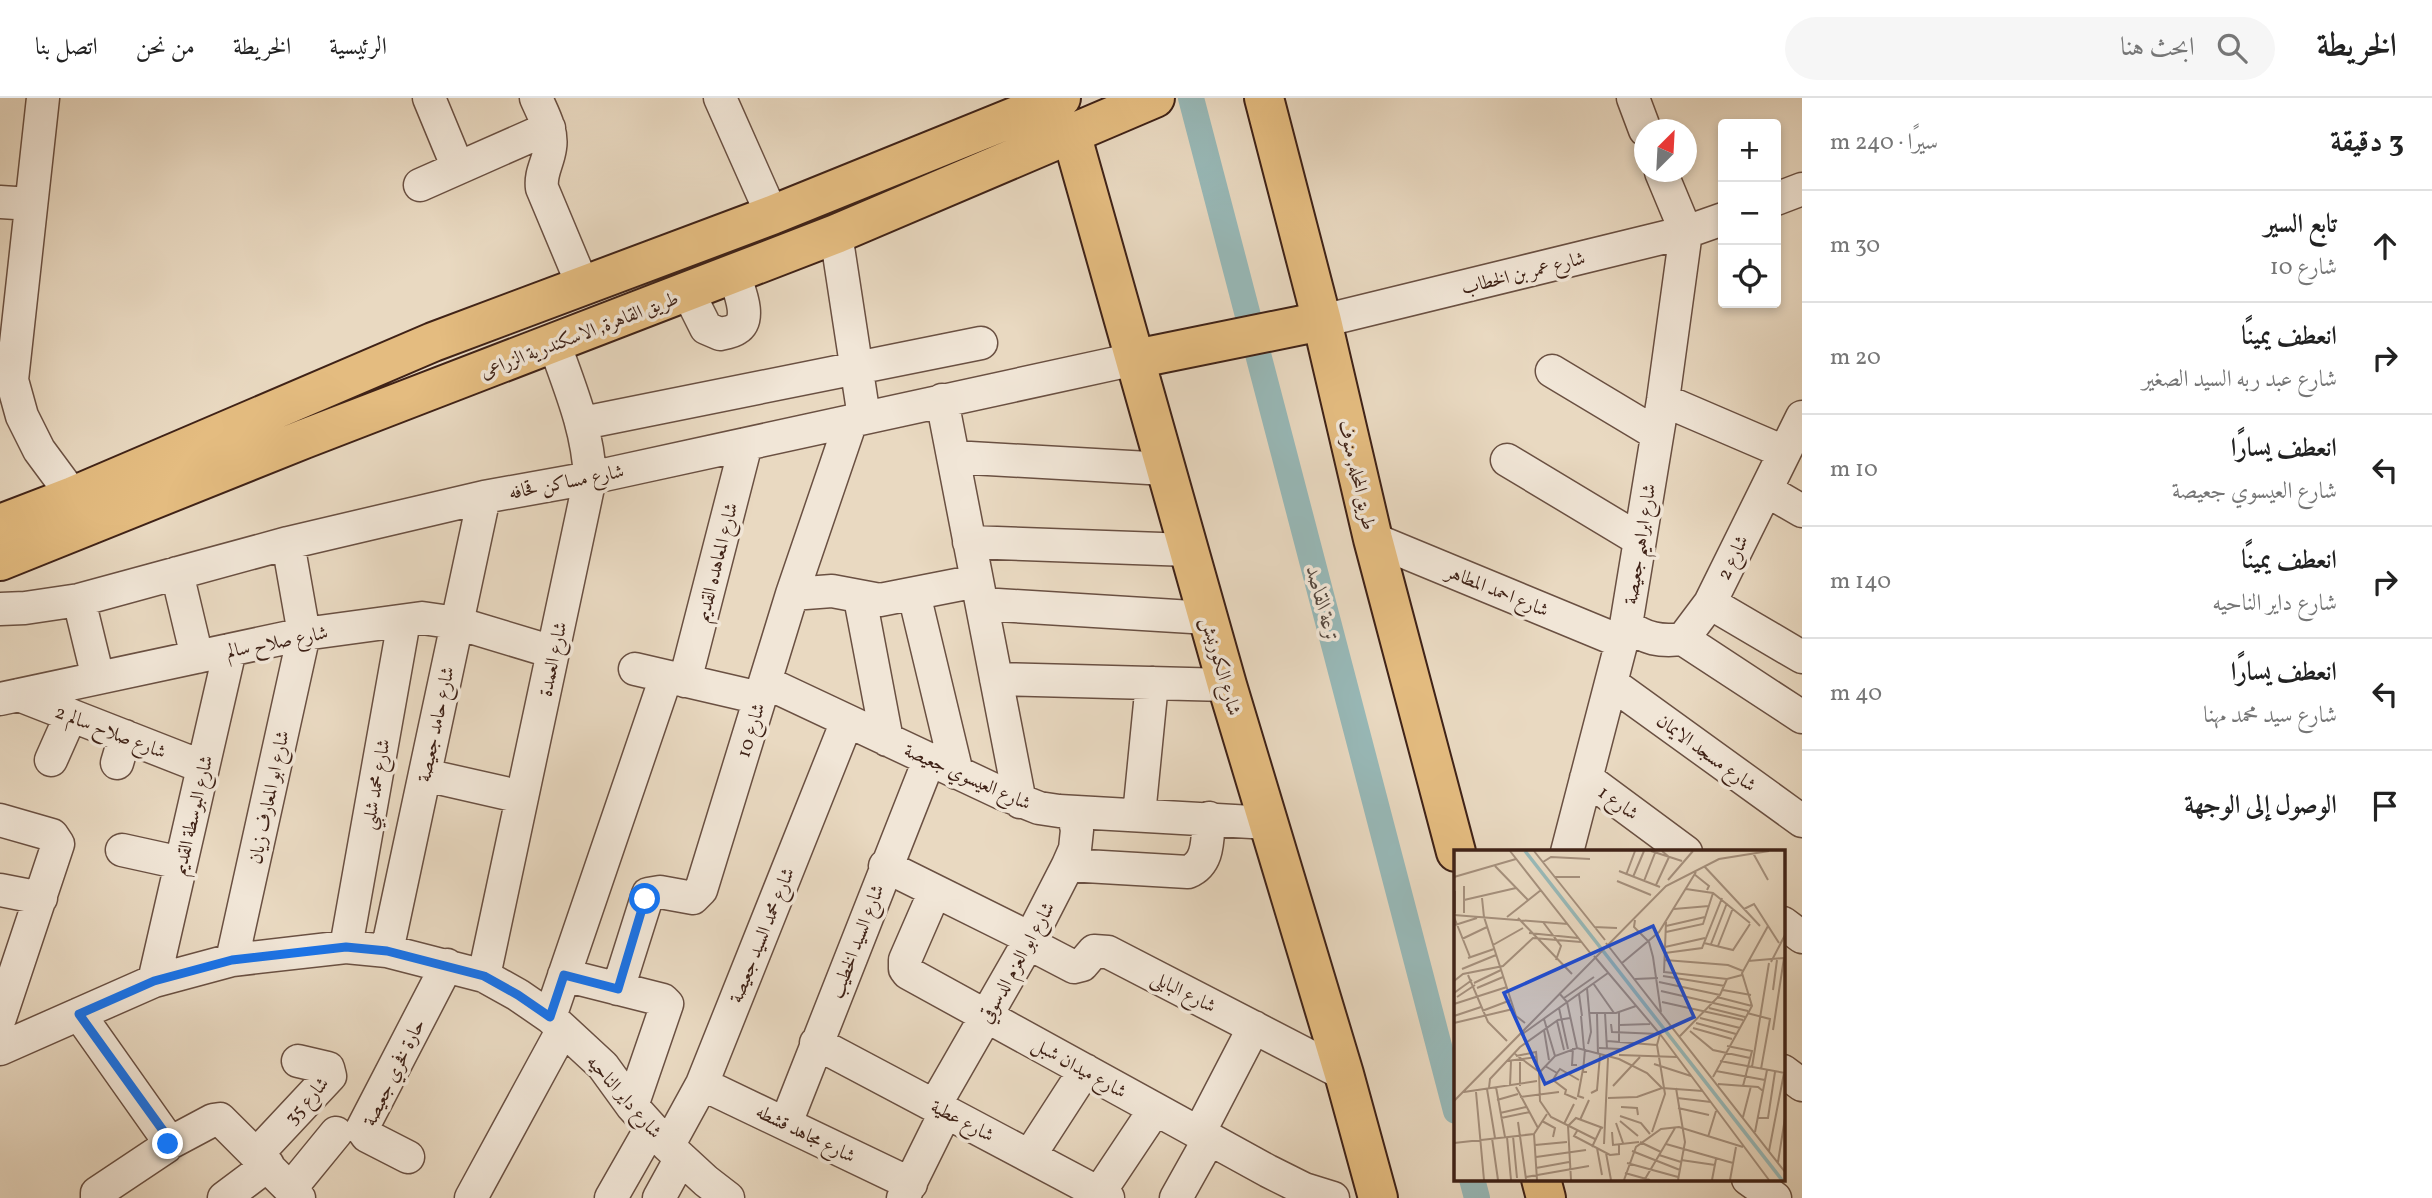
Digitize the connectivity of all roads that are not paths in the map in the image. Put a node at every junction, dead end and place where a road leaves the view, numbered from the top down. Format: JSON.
{"nodes":[{"id":1,"x":43,"y":98,"type":"edge"},
{"id":2,"x":429,"y":98,"type":"edge"},
{"id":3,"x":537,"y":98,"type":"edge"},
{"id":4,"x":720,"y":98,"type":"edge"},
{"id":5,"x":1155,"y":98,"type":"edge"},
{"id":6,"x":1264,"y":98,"type":"edge"},
{"id":7,"x":1633,"y":98,"type":"edge"},
{"id":8,"x":1058,"y":108,"type":"edge"},
{"id":9,"x":1641,"y":119,"type":"edge"},
{"id":10,"x":548,"y":128,"type":"junction"},
{"id":11,"x":458,"y":168,"type":"junction"},
{"id":12,"x":1665,"y":182,"type":"edge"},
{"id":13,"x":420,"y":185,"type":"dead end"},
{"id":14,"x":1802,"y":189,"type":"edge"},
{"id":15,"x":1781,"y":198,"type":"edge"},
{"id":16,"x":0,"y":202,"type":"edge"},
{"id":17,"x":31,"y":204,"type":"junction"},
{"id":18,"x":772,"y":215,"type":"junction"},
{"id":19,"x":1718,"y":221,"type":"edge"},
{"id":20,"x":1686,"y":232,"type":"junction"},
{"id":21,"x":836,"y":234,"type":"junction"},
{"id":22,"x":734,"y":274,"type":"junction"},
{"id":23,"x":583,"y":286,"type":"junction"},
{"id":24,"x":688,"y":292,"type":"junction"},
{"id":25,"x":10,"y":303,"type":"edge"},
{"id":26,"x":1307,"y":324,"type":"junction"},
{"id":27,"x":433,"y":342,"type":"junction"},
{"id":28,"x":981,"y":343,"type":"dead end"},
{"id":29,"x":554,"y":344,"type":"junction"},
{"id":30,"x":1150,"y":355,"type":"junction"},
{"id":31,"x":856,"y":368,"type":"junction"},
{"id":32,"x":1552,"y":371,"type":"dead end"},
{"id":33,"x":452,"y":383,"type":"junction"},
{"id":34,"x":942,"y":400,"type":"junction"},
{"id":35,"x":1663,"y":400,"type":"junction"},
{"id":36,"x":288,"y":403,"type":"junction"},
{"id":37,"x":1802,"y":417,"type":"edge"},
{"id":38,"x":858,"y":419,"type":"junction"},
{"id":39,"x":583,"y":423,"type":"junction"},
{"id":40,"x":1657,"y":434,"type":"junction"},
{"id":41,"x":304,"y":439,"type":"junction"},
{"id":42,"x":746,"y":444,"type":"junction"},
{"id":43,"x":1784,"y":452,"type":"junction"},
{"id":44,"x":953,"y":457,"type":"junction"},
{"id":45,"x":1507,"y":460,"type":"dead end"},
{"id":46,"x":1166,"y":469,"type":"junction"},
{"id":47,"x":590,"y":478,"type":"junction"},
{"id":48,"x":1766,"y":490,"type":"junction"},
{"id":49,"x":73,"y":496,"type":"junction"},
{"id":50,"x":484,"y":497,"type":"junction"},
{"id":51,"x":1802,"y":511,"type":"edge"},
{"id":52,"x":0,"y":524,"type":"edge"},
{"id":53,"x":1373,"y":539,"type":"junction"},
{"id":54,"x":1640,"y":540,"type":"junction"},
{"id":55,"x":288,"y":542,"type":"junction"},
{"id":56,"x":970,"y":542,"type":"junction"},
{"id":57,"x":1189,"y":550,"type":"junction"},
{"id":58,"x":0,"y":561,"type":"edge"},
{"id":59,"x":177,"y":573,"type":"junction"},
{"id":60,"x":979,"y":593,"type":"junction"},
{"id":61,"x":792,"y":594,"type":"junction"},
{"id":62,"x":914,"y":594,"type":"junction"},
{"id":63,"x":860,"y":598,"type":"junction"},
{"id":64,"x":79,"y":600,"type":"junction"},
{"id":65,"x":1710,"y":603,"type":"junction"},
{"id":66,"x":0,"y":609,"type":"edge"},
{"id":67,"x":1208,"y":618,"type":"junction"},
{"id":68,"x":404,"y":621,"type":"junction"},
{"id":69,"x":457,"y":623,"type":"junction"},
{"id":70,"x":304,"y":634,"type":"junction"},
{"id":71,"x":1624,"y":634,"type":"junction"},
{"id":72,"x":1683,"y":639,"type":"junction"},
{"id":73,"x":230,"y":650,"type":"junction"},
{"id":74,"x":553,"y":652,"type":"junction"},
{"id":75,"x":197,"y":657,"type":"junction"},
{"id":76,"x":1802,"y":657,"type":"edge"},
{"id":77,"x":635,"y":670,"type":"dead end"},
{"id":78,"x":98,"y":678,"type":"junction"},
{"id":79,"x":676,"y":679,"type":"junction"},
{"id":80,"x":996,"y":679,"type":"junction"},
{"id":81,"x":1152,"y":683,"type":"junction"},
{"id":82,"x":1611,"y":683,"type":"junction"},
{"id":83,"x":1227,"y":685,"type":"junction"},
{"id":84,"x":763,"y":690,"type":"junction"},
{"id":85,"x":9,"y":697,"type":"edge"},
{"id":86,"x":71,"y":715,"type":"junction"},
{"id":87,"x":1802,"y":717,"type":"edge"},
{"id":88,"x":847,"y":721,"type":"junction"},
{"id":89,"x":887,"y":740,"type":"junction"},
{"id":90,"x":51,"y":760,"type":"dead end"},
{"id":91,"x":929,"y":760,"type":"junction"},
{"id":92,"x":203,"y":767,"type":"junction"},
{"id":93,"x":957,"y":773,"type":"junction"},
{"id":94,"x":425,"y":775,"type":"junction"},
{"id":95,"x":1586,"y":778,"type":"junction"},
{"id":96,"x":522,"y":797,"type":"junction"},
{"id":97,"x":1020,"y":802,"type":"junction"},
{"id":98,"x":1073,"y":812,"type":"junction"},
{"id":99,"x":1139,"y":815,"type":"junction"},
{"id":100,"x":1209,"y":818,"type":"junction"},
{"id":101,"x":0,"y":820,"type":"edge"},
{"id":102,"x":1802,"y":821,"type":"edge"},
{"id":103,"x":1269,"y":822,"type":"junction"},
{"id":104,"x":122,"y":850,"type":"dead end"},
{"id":105,"x":1455,"y":850,"type":"edge"},
{"id":106,"x":1568,"y":850,"type":"edge"},
{"id":107,"x":1683,"y":850,"type":"edge"},
{"id":108,"x":181,"y":863,"type":"junction"},
{"id":109,"x":1068,"y":865,"type":"junction"},
{"id":110,"x":885,"y":866,"type":"junction"},
{"id":111,"x":0,"y":890,"type":"edge"},
{"id":112,"x":935,"y":891,"type":"junction"},
{"id":113,"x":41,"y":898,"type":"junction"},
{"id":114,"x":1784,"y":924,"type":"edge"},
{"id":115,"x":1802,"y":937,"type":"edge"},
{"id":116,"x":1029,"y":940,"type":"junction"},
{"id":117,"x":346,"y":947,"type":"junction"},
{"id":118,"x":387,"y":951,"type":"junction"},
{"id":119,"x":232,"y":960,"type":"junction"},
{"id":120,"x":447,"y":965,"type":"junction"},
{"id":121,"x":564,"y":975,"type":"junction"},
{"id":122,"x":484,"y":976,"type":"junction"},
{"id":123,"x":154,"y":981,"type":"junction"},
{"id":124,"x":618,"y":989,"type":"junction"},
{"id":125,"x":79,"y":1014,"type":"junction"},
{"id":126,"x":986,"y":1016,"type":"junction"},
{"id":127,"x":0,"y":1018,"type":"edge"},
{"id":128,"x":556,"y":1023,"type":"junction"},
{"id":129,"x":1254,"y":1027,"type":"junction"},
{"id":130,"x":816,"y":1043,"type":"junction"},
{"id":131,"x":0,"y":1049,"type":"edge"},
{"id":132,"x":298,"y":1061,"type":"dead end"},
{"id":133,"x":1085,"y":1070,"type":"junction"},
{"id":134,"x":1784,"y":1073,"type":"edge"},
{"id":135,"x":1344,"y":1074,"type":"junction"},
{"id":136,"x":702,"y":1084,"type":"junction"},
{"id":137,"x":1802,"y":1085,"type":"edge"},
{"id":138,"x":940,"y":1108,"type":"junction"},
{"id":139,"x":1154,"y":1109,"type":"junction"},
{"id":140,"x":786,"y":1123,"type":"junction"},
{"id":141,"x":336,"y":1133,"type":"dead end"},
{"id":142,"x":658,"y":1134,"type":"junction"},
{"id":143,"x":1204,"y":1136,"type":"junction"},
{"id":144,"x":168,"y":1144,"type":"junction"},
{"id":145,"x":1030,"y":1155,"type":"junction"},
{"id":146,"x":408,"y":1157,"type":"dead end"},
{"id":147,"x":263,"y":1160,"type":"junction"},
{"id":148,"x":1541,"y":1180,"type":"edge"},
{"id":149,"x":1749,"y":1180,"type":"edge"},
{"id":150,"x":907,"y":1191,"type":"edge"},
{"id":151,"x":1086,"y":1192,"type":"edge"},
{"id":152,"x":295,"y":1193,"type":"edge"},
{"id":153,"x":97,"y":1198,"type":"edge"},
{"id":154,"x":224,"y":1198,"type":"edge"},
{"id":155,"x":471,"y":1198,"type":"edge"},
{"id":156,"x":611,"y":1198,"type":"edge"},
{"id":157,"x":659,"y":1198,"type":"edge"},
{"id":158,"x":728,"y":1198,"type":"edge"},
{"id":159,"x":1176,"y":1198,"type":"edge"},
{"id":160,"x":1334,"y":1198,"type":"edge"},
{"id":161,"x":1378,"y":1198,"type":"edge"},
{"id":162,"x":1546,"y":1198,"type":"edge"},
{"id":163,"x":1775,"y":1198,"type":"edge"}],
"edges":[{"from":1,"to":17,"type":"street"},
{"from":2,"to":11,"type":"street"},
{"from":3,"to":10,"type":"street"},
{"from":4,"to":18,"type":"street"},
{"from":5,"to":8,"type":"main road","name":"طريق القاهرة, الاسكندرية الزراعى"},
{"from":6,"to":26,"type":"main road","name":"طريق المحله, منوف"},
{"from":7,"to":9,"type":"street"},
{"from":8,"to":18,"type":"main road","name":"طريق القاهرة, الاسكندرية الزراعى"},
{"from":8,"to":21,"type":"main road","name":"طريق القاهرة, الاسكندرية الزراعى"},
{"from":8,"to":30,"type":"main road","name":"شارع الكورنيش"},
{"from":10,"to":11,"type":"street"},
{"from":10,"to":23,"type":"street"},
{"from":11,"to":13,"type":"street"},
{"from":12,"to":20,"type":"street"},
{"from":14,"to":15,"type":"street"},
{"from":16,"to":17,"type":"street"},
{"from":17,"to":25,"type":"street"},
{"from":18,"to":23,"type":"main road","name":"طريق القاهرة, الاسكندرية الزراعى"},
{"from":19,"to":20,"type":"street","name":"شارع عمر بن الخطاب"},
{"from":20,"to":26,"type":"street","name":"شارع عمر بن الخطاب"},
{"from":20,"to":35,"type":"street","name":"شارع ابراهيم جعيصة"},
{"from":21,"to":22,"type":"main road","name":"طريق القاهرة, الاسكندرية الزراعى"},
{"from":21,"to":31,"type":"street"},
{"from":22,"to":24,"type":"main road","name":"طريق القاهرة, الاسكندرية الزراعى"},
{"from":22,"to":24,"type":"street"},
{"from":23,"to":27,"type":"main road","name":"طريق القاهرة, الاسكندرية الزراعى"},
{"from":24,"to":29,"type":"main road","name":"طريق القاهرة, الاسكندرية الزراعى"},
{"from":25,"to":49,"type":"street"},
{"from":26,"to":30,"type":"main road"},
{"from":26,"to":53,"type":"main road","name":"طريق المحله, منوف"},
{"from":27,"to":33,"type":"main road"},
{"from":27,"to":36,"type":"main road","name":"طريق القاهرة, الاسكندرية الزراعى"},
{"from":28,"to":31,"type":"street"},
{"from":29,"to":33,"type":"main road","name":"طريق القاهرة, الاسكندرية الزراعى"},
{"from":29,"to":39,"type":"street","name":"شارع العمدة"},
{"from":30,"to":34,"type":"street","name":"شارع مساكن قحافه"},
{"from":30,"to":46,"type":"main road","name":"شارع الكورنيش"},
{"from":31,"to":38,"type":"street"},
{"from":31,"to":39,"type":"street"},
{"from":32,"to":40,"type":"street"},
{"from":33,"to":41,"type":"main road","name":"طريق القاهرة, الاسكندرية الزراعى"},
{"from":34,"to":38,"type":"street","name":"شارع مساكن قحافه"},
{"from":34,"to":44,"type":"street"},
{"from":35,"to":40,"type":"street","name":"شارع ابراهيم جعيصة"},
{"from":35,"to":43,"type":"street"},
{"from":36,"to":41,"type":"main road"},
{"from":36,"to":49,"type":"main road","name":"طريق القاهرة, الاسكندرية الزراعى"},
{"from":37,"to":43,"type":"street","name":"شارع 2"},
{"from":38,"to":42,"type":"street","name":"شارع مساكن قحافه"},
{"from":38,"to":61,"type":"street","name":"شارع 10"},
{"from":39,"to":47,"type":"street","name":"شارع العمدة"},
{"from":40,"to":54,"type":"street","name":"شارع ابراهيم جعيصة"},
{"from":41,"to":58,"type":"main road","name":"طريق القاهرة, الاسكندرية الزراعى"},
{"from":42,"to":47,"type":"street","name":"شارع مساكن قحافه"},
{"from":42,"to":79,"type":"street","name":"شارع المعاهده القديم"},
{"from":43,"to":48,"type":"street","name":"شارع 2"},
{"from":44,"to":46,"type":"street"},
{"from":44,"to":56,"type":"street"},
{"from":45,"to":54,"type":"street"},
{"from":46,"to":57,"type":"main road","name":"شارع الكورنيش"},
{"from":47,"to":50,"type":"street","name":"شارع مساكن قحافه"},
{"from":47,"to":74,"type":"street","name":"شارع العمدة"},
{"from":48,"to":51,"type":"street"},
{"from":48,"to":65,"type":"street","name":"شارع 2"},
{"from":49,"to":52,"type":"main road","name":"طريق القاهرة, الاسكندرية الزراعى"},
{"from":50,"to":55,"type":"street","name":"شارع مساكن قحافه"},
{"from":50,"to":69,"type":"street","name":"شارع حامد جعيصة"},
{"from":53,"to":71,"type":"street","name":"شارع احمد المطاهر"},
{"from":53,"to":105,"type":"main road","name":"طريق المحله, منوف"},
{"from":54,"to":71,"type":"street","name":"شارع ابراهيم جعيصة"},
{"from":55,"to":59,"type":"street","name":"شارع مساكن قحافه"},
{"from":55,"to":70,"type":"street"},
{"from":56,"to":57,"type":"street"},
{"from":56,"to":60,"type":"street"},
{"from":57,"to":67,"type":"main road","name":"شارع الكورنيش"},
{"from":59,"to":64,"type":"street","name":"شارع مساكن قحافه"},
{"from":59,"to":75,"type":"street"},
{"from":60,"to":62,"type":"street"},
{"from":60,"to":67,"type":"street"},
{"from":60,"to":80,"type":"street"},
{"from":61,"to":63,"type":"street"},
{"from":61,"to":84,"type":"street","name":"شارع 10"},
{"from":62,"to":63,"type":"street"},
{"from":62,"to":93,"type":"street"},
{"from":63,"to":89,"type":"street"},
{"from":64,"to":66,"type":"street","name":"شارع مساكن قحافه"},
{"from":64,"to":78,"type":"street"},
{"from":65,"to":72,"type":"street","name":"شارع 2"},
{"from":65,"to":76,"type":"street"},
{"from":67,"to":83,"type":"main road","name":"شارع الكورنيش"},
{"from":68,"to":69,"type":"street","name":"شارع صلاح سالم"},
{"from":68,"to":70,"type":"street","name":"شارع صلاح سالم"},
{"from":68,"to":117,"type":"street","name":"شارع محمد شلبي"},
{"from":69,"to":74,"type":"street","name":"شارع صلاح سالم"},
{"from":69,"to":94,"type":"street","name":"شارع حامد جعيصة"},
{"from":70,"to":73,"type":"street","name":"شارع صلاح سالم"},
{"from":70,"to":119,"type":"street","name":"شارع ابو المعارف زيان"},
{"from":71,"to":72,"type":"street"},
{"from":71,"to":82,"type":"street","name":"شارع ابراهيم جعيصة"},
{"from":72,"to":87,"type":"street"},
{"from":73,"to":75,"type":"street","name":"شارع صلاح سالم"},
{"from":73,"to":92,"type":"street","name":"شارع البوسطة القديم"},
{"from":74,"to":96,"type":"street","name":"شارع العمدة"},
{"from":75,"to":78,"type":"street","name":"شارع صلاح سالم"},
{"from":77,"to":79,"type":"street","name":"شارع العيسوي جعيصة"},
{"from":78,"to":85,"type":"street","name":"شارع صلاح سالم"},
{"from":79,"to":84,"type":"street","name":"شارع العيسوي جعيصة"},
{"from":79,"to":121,"type":"street"},
{"from":80,"to":81,"type":"street"},
{"from":80,"to":97,"type":"street"},
{"from":81,"to":83,"type":"street"},
{"from":81,"to":99,"type":"street"},
{"from":82,"to":95,"type":"street","name":"شارع ابراهيم جعيصة"},
{"from":82,"to":102,"type":"street","name":"شارع مسجد الايمان"},
{"from":83,"to":103,"type":"main road","name":"شارع الكورنيش"},
{"from":84,"to":88,"type":"street","name":"شارع العيسوي جعيصة"},
{"from":84,"to":124,"type":"street","name":"شارع 10"},
{"from":85,"to":86,"type":"street","name":"شارع صلاح سالم 2"},
{"from":86,"to":90,"type":"street"},
{"from":86,"to":92,"type":"street","name":"شارع صلاح سالم 2"},
{"from":88,"to":89,"type":"street","name":"شارع العيسوي جعيصة"},
{"from":88,"to":136,"type":"street","name":"شارع محمد السيد جعيصة"},
{"from":89,"to":91,"type":"street","name":"شارع العيسوي جعيصة"},
{"from":91,"to":93,"type":"street","name":"شارع العيسوي جعيصة"},
{"from":91,"to":110,"type":"street","name":"شارع السيد الخطيب"},
{"from":92,"to":108,"type":"street","name":"شارع البوسطة القديم"},
{"from":93,"to":97,"type":"street","name":"شارع العيسوي جعيصة"},
{"from":94,"to":96,"type":"street"},
{"from":94,"to":118,"type":"street","name":"شارع حامد جعيصة"},
{"from":95,"to":106,"type":"street","name":"شارع ابراهيم جعيصة"},
{"from":95,"to":107,"type":"street","name":"شارع 1"},
{"from":96,"to":122,"type":"street","name":"شارع العمدة"},
{"from":97,"to":98,"type":"street","name":"شارع العيسوي جعيصة"},
{"from":98,"to":99,"type":"street","name":"شارع العيسوي جعيصة"},
{"from":98,"to":109,"type":"street","name":"شارع ابو العزم الدسوقي"},
{"from":99,"to":100,"type":"street","name":"شارع العيسوي جعيصة"},
{"from":100,"to":103,"type":"street","name":"شارع العيسوي جعيصة"},
{"from":100,"to":109,"type":"street"},
{"from":101,"to":113,"type":"street"},
{"from":103,"to":135,"type":"main road","name":"شارع الكورنيش"},
{"from":104,"to":108,"type":"street"},
{"from":108,"to":123,"type":"street","name":"شارع البوسطة القديم"},
{"from":109,"to":116,"type":"street","name":"شارع ابو العزم الدسوقي"},
{"from":110,"to":112,"type":"street"},
{"from":110,"to":130,"type":"street","name":"شارع السيد الخطيب"},
{"from":111,"to":113,"type":"street"},
{"from":112,"to":116,"type":"street"},
{"from":112,"to":126,"type":"street","name":"شارع ميدان شبل"},
{"from":113,"to":127,"type":"street"},
{"from":114,"to":115,"type":"street"},
{"from":116,"to":126,"type":"street","name":"شارع ابو العزم الدسوقي"},
{"from":116,"to":129,"type":"street","name":"شارع البابلى"},
{"from":117,"to":118,"type":"street","name":"شارع داير الناحيه"},
{"from":117,"to":119,"type":"street","name":"شارع داير الناحيه"},
{"from":118,"to":120,"type":"street","name":"شارع داير الناحيه"},
{"from":119,"to":123,"type":"street","name":"شارع داير الناحيه"},
{"from":120,"to":122,"type":"street","name":"شارع داير الناحيه"},
{"from":120,"to":146,"type":"street","name":"حارة فخري جعيصة"},
{"from":121,"to":124,"type":"street"},
{"from":121,"to":128,"type":"street"},
{"from":122,"to":128,"type":"street","name":"شارع داير الناحيه"},
{"from":123,"to":125,"type":"street","name":"شارع داير الناحيه"},
{"from":124,"to":142,"type":"street"},
{"from":125,"to":131,"type":"street","name":"شارع داير الناحيه"},
{"from":125,"to":144,"type":"street"},
{"from":126,"to":133,"type":"street","name":"شارع ميدان شبل"},
{"from":126,"to":138,"type":"street","name":"شارع ابو العزم الدسوقي"},
{"from":128,"to":142,"type":"street","name":"شارع داير الناحيه"},
{"from":128,"to":155,"type":"street"},
{"from":129,"to":135,"type":"street","name":"شارع البابلى"},
{"from":129,"to":143,"type":"street"},
{"from":130,"to":138,"type":"street","name":"شارع عطية"},
{"from":130,"to":140,"type":"street","name":"شارع السيد الخطيب"},
{"from":132,"to":147,"type":"street","name":"شارع 35"},
{"from":133,"to":139,"type":"street","name":"شارع ميدان شبل"},
{"from":133,"to":145,"type":"street"},
{"from":134,"to":137,"type":"street"},
{"from":135,"to":161,"type":"main road","name":"شارع الكورنيش"},
{"from":136,"to":140,"type":"street","name":"شارع مجاهد قشطه"},
{"from":136,"to":142,"type":"street","name":"شارع محمد السيد جعيصة"},
{"from":138,"to":145,"type":"street","name":"شارع عطية"},
{"from":138,"to":150,"type":"street","name":"شارع ابو العزم الدسوقي"},
{"from":139,"to":143,"type":"street","name":"شارع ميدان شبل"},
{"from":139,"to":151,"type":"street"},
{"from":140,"to":150,"type":"street","name":"شارع مجاهد قشطه"},
{"from":141,"to":152,"type":"street"},
{"from":142,"to":156,"type":"street"},
{"from":142,"to":157,"type":"street"},
{"from":142,"to":158,"type":"street","name":"شارع داير الناحيه"},
{"from":143,"to":159,"type":"street"},
{"from":143,"to":160,"type":"street","name":"شارع ميدان شبل"},
{"from":144,"to":147,"type":"street"},
{"from":144,"to":153,"type":"street"},
{"from":145,"to":151,"type":"street","name":"شارع عطية"},
{"from":147,"to":152,"type":"street"},
{"from":147,"to":154,"type":"street"},
{"from":148,"to":162,"type":"main road"},
{"from":149,"to":163,"type":"street"}]}
